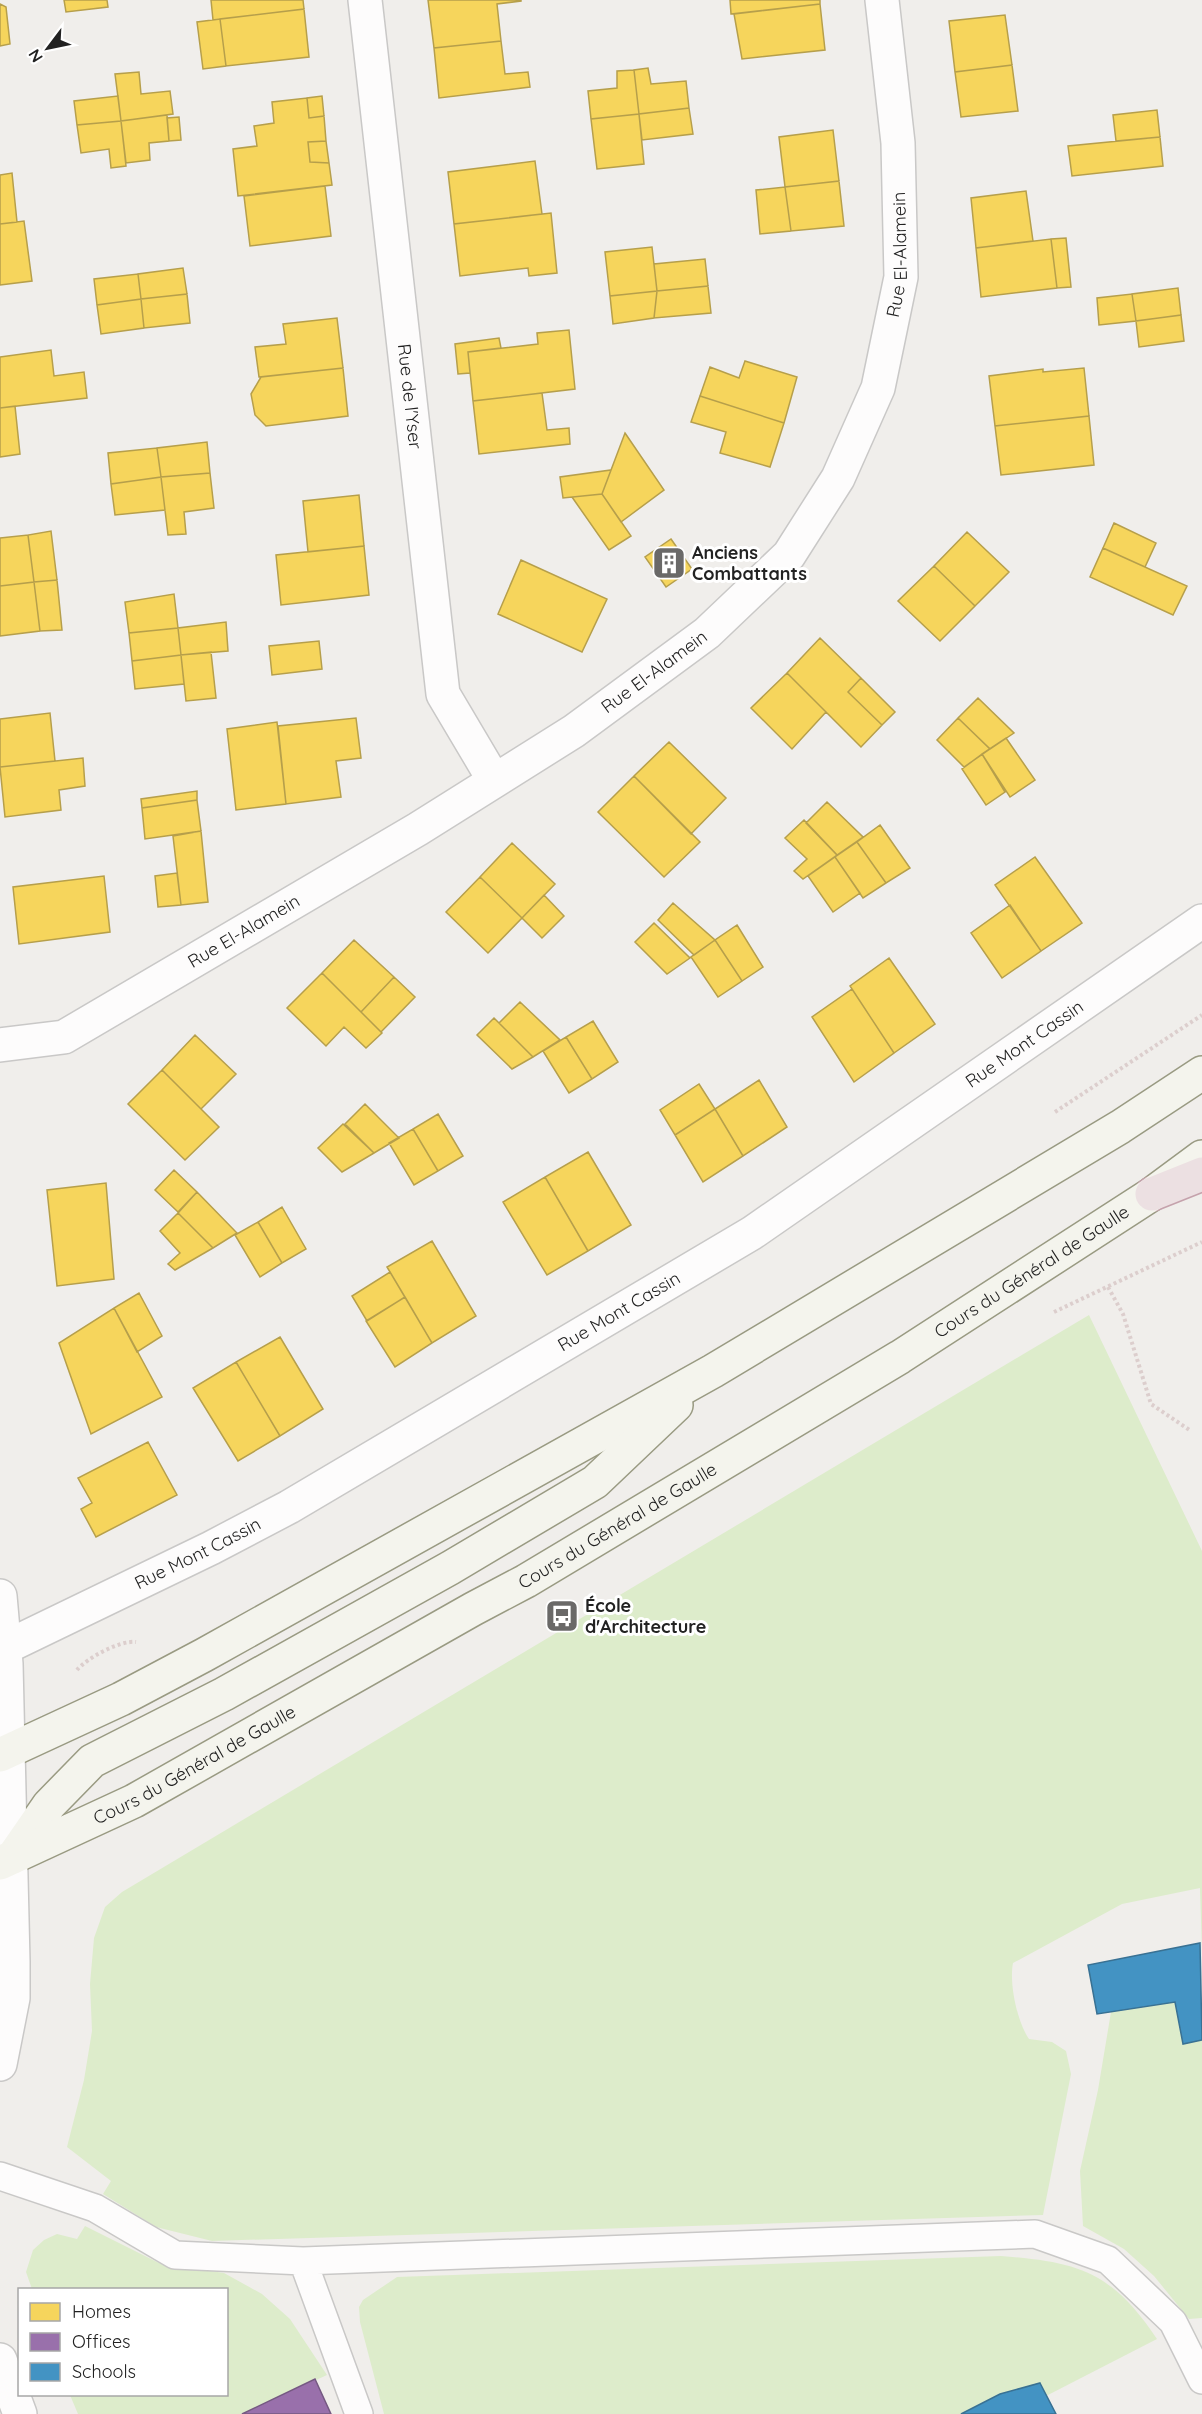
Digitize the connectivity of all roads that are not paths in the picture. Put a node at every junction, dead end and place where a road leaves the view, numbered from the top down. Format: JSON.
{"nodes":[{"id":1,"x":365,"y":0,"type":"edge"},
{"id":2,"x":882,"y":0,"type":"edge"},
{"id":3,"x":494,"y":780,"type":"junction"},
{"id":4,"x":1202,"y":921,"type":"edge"},
{"id":5,"x":0,"y":1045,"type":"edge"},
{"id":6,"x":1202,"y":1073,"type":"edge"},
{"id":7,"x":1202,"y":1157,"type":"edge"},
{"id":8,"x":1202,"y":1174,"type":"edge"},
{"id":9,"x":1152,"y":1194,"type":"junction"},
{"id":10,"x":713,"y":1371,"type":"junction"},
{"id":11,"x":0,"y":1596,"type":"edge"},
{"id":12,"x":2,"y":1649,"type":"edge"},
{"id":13,"x":3,"y":1757,"type":"edge"},
{"id":14,"x":6,"y":1861,"type":"edge"},
{"id":15,"x":0,"y":2064,"type":"edge"},
{"id":16,"x":0,"y":2176,"type":"edge"},
{"id":17,"x":303,"y":2261,"type":"junction"},
{"id":18,"x":0,"y":2360,"type":"edge"},
{"id":19,"x":1202,"y":2380,"type":"edge"},
{"id":20,"x":20,"y":2414,"type":"edge"},
{"id":21,"x":359,"y":2414,"type":"edge"}],
"edges":[{"from":1,"to":3,"type":"street","name":"Rue de l'Yser"},
{"from":2,"to":3,"type":"street","name":"Rue El-Alamein"},
{"from":3,"to":5,"type":"street","name":"Rue El-Alamein"},
{"from":4,"to":12,"type":"street","name":"Rue Mont Cassin"},
{"from":6,"to":10,"type":"main road"},
{"from":7,"to":9,"type":"main road","name":"Cours du Général de Gaulle"},
{"from":8,"to":9,"type":"highway"},
{"from":9,"to":14,"type":"main road","name":"Cours du Général de Gaulle"},
{"from":10,"to":13,"type":"main road"},
{"from":10,"to":14,"type":"main road"},
{"from":11,"to":12,"type":"street"},
{"from":12,"to":13,"type":"street"},
{"from":13,"to":14,"type":"street"},
{"from":14,"to":15,"type":"street"},
{"from":16,"to":17,"type":"lane"},
{"from":17,"to":19,"type":"lane"},
{"from":17,"to":21,"type":"lane"},
{"from":18,"to":20,"type":"street"}]}
